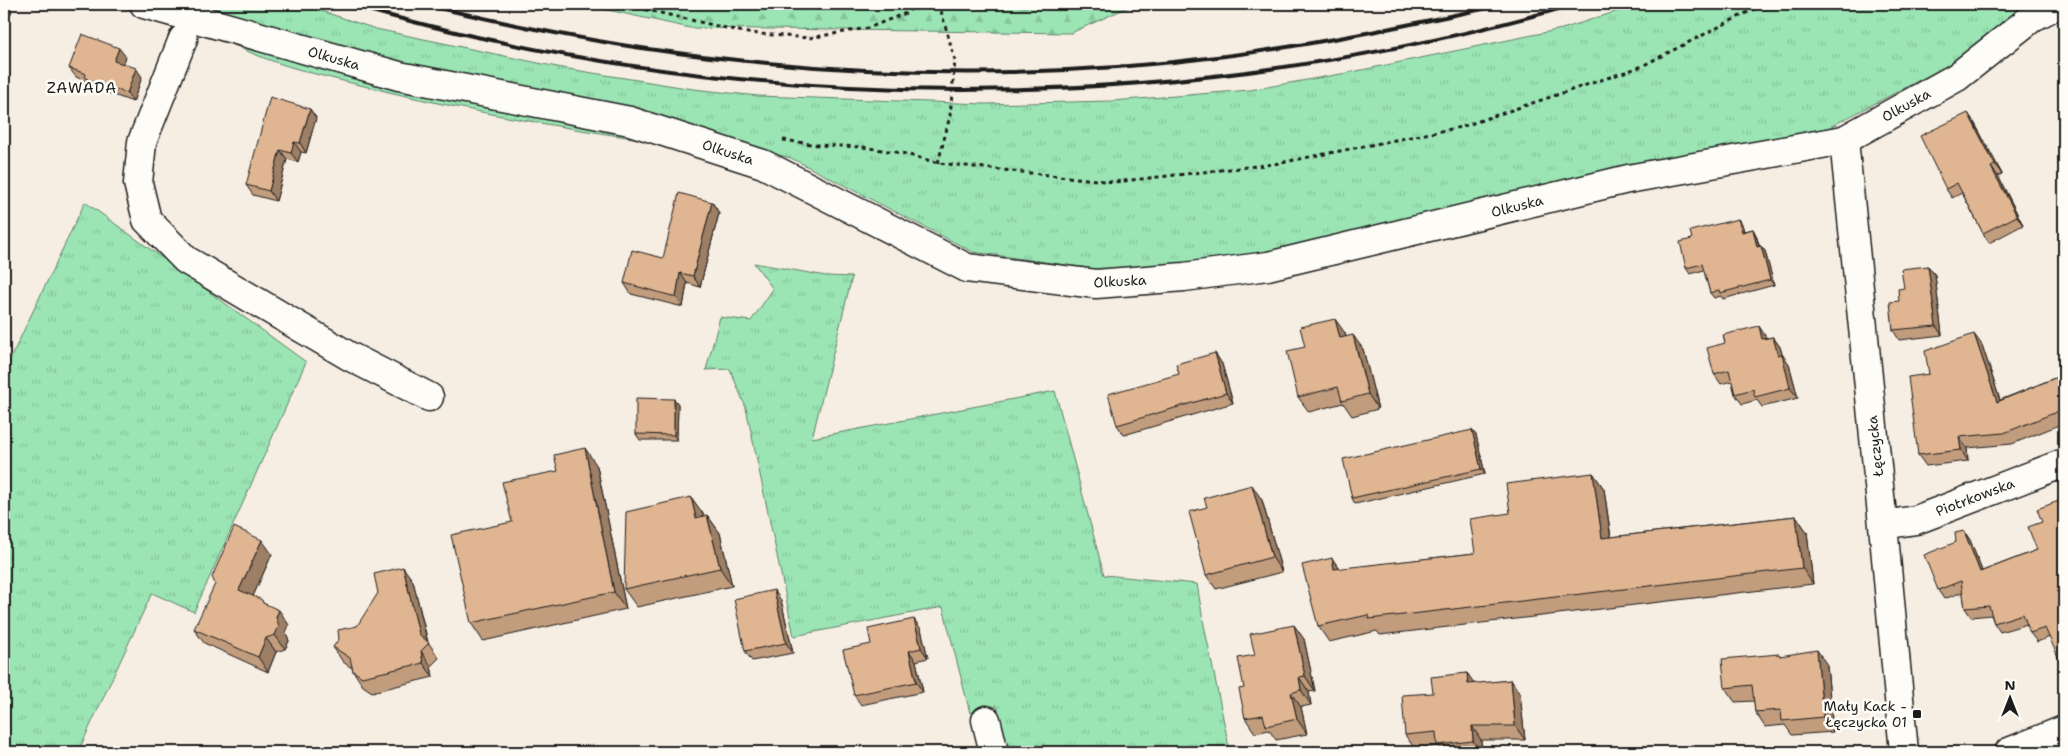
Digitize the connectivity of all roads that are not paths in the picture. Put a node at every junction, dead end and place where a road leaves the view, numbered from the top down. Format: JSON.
{"nodes":[{"id":1,"x":144,"y":4,"type":"edge"},
{"id":2,"x":2058,"y":4,"type":"edge"},
{"id":3,"x":183,"y":40,"type":"dead end"},
{"id":4,"x":1844,"y":140,"type":"junction"},
{"id":5,"x":429,"y":397,"type":"dead end"},
{"id":6,"x":2064,"y":463,"type":"edge"},
{"id":7,"x":1883,"y":525,"type":"junction"},
{"id":8,"x":986,"y":720,"type":"dead end"},
{"id":9,"x":2064,"y":730,"type":"edge"},
{"id":10,"x":994,"y":752,"type":"edge"},
{"id":11,"x":1904,"y":752,"type":"edge"},
{"id":12,"x":2009,"y":752,"type":"edge"}],
"edges":[{"from":1,"to":4,"type":"street","name":"Olkuska"},
{"from":2,"to":4,"type":"street","name":"Olkuska"},
{"from":3,"to":5,"type":"street"},
{"from":4,"to":7,"type":"street","name":"Łęczycka"},
{"from":6,"to":7,"type":"street","name":"Piotrkowska"},
{"from":7,"to":11,"type":"street","name":"Łęczycka"},
{"from":8,"to":10,"type":"street"},
{"from":9,"to":12,"type":"street"}]}
